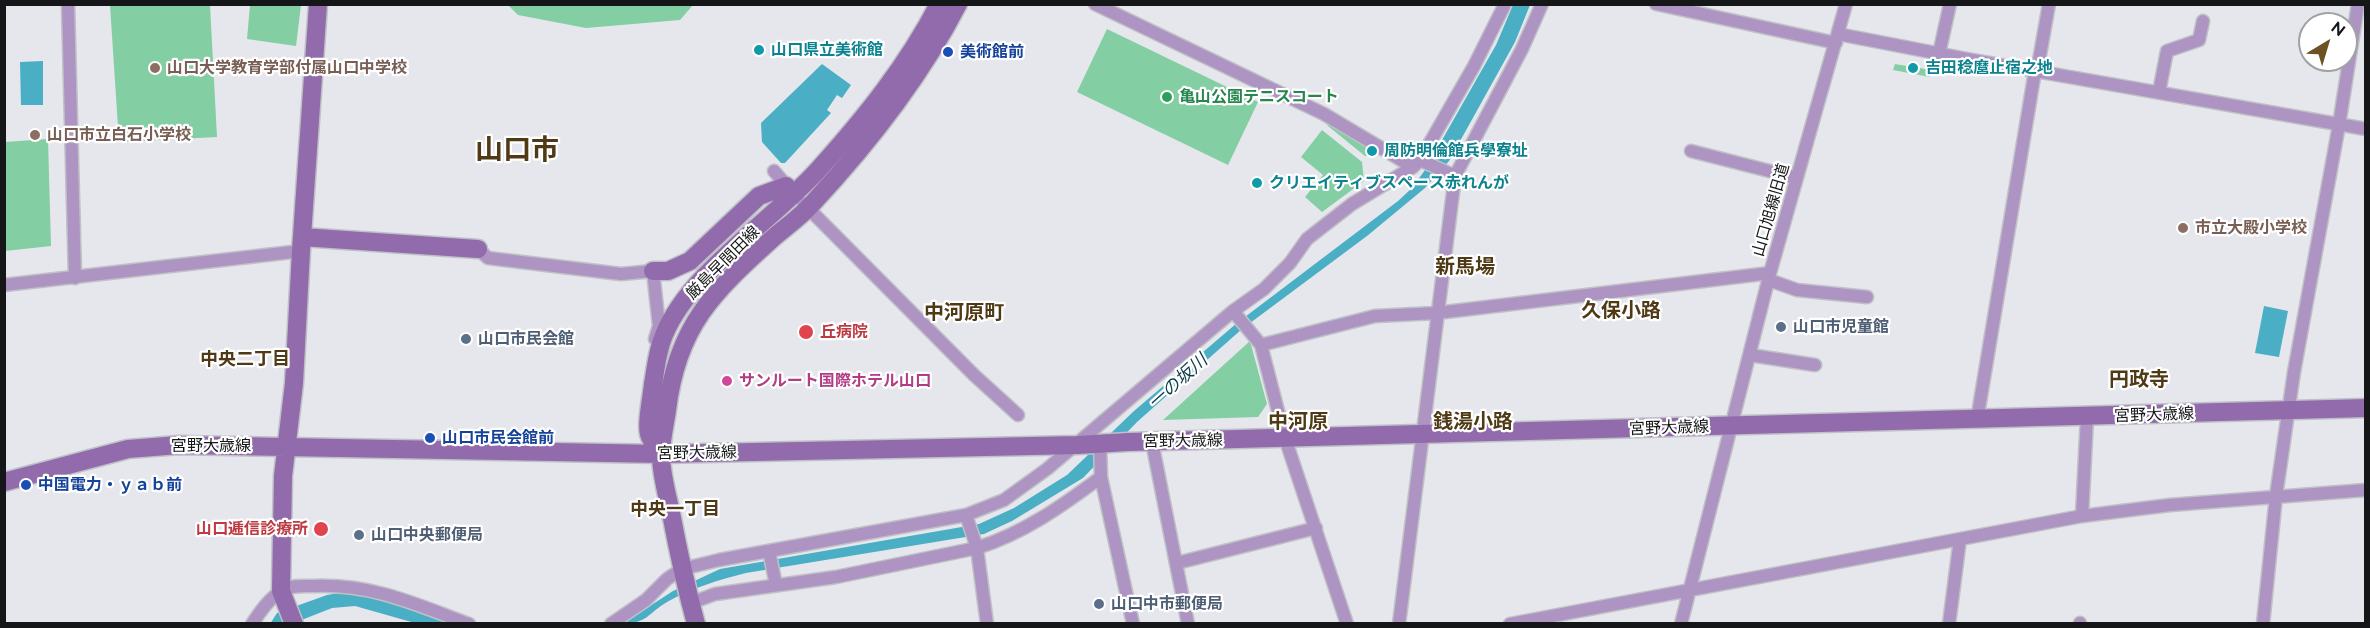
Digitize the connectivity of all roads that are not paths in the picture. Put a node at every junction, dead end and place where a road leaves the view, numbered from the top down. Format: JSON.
{"nodes":[{"id":1,"x":68,"y":4,"type":"edge"},
{"id":2,"x":318,"y":4,"type":"edge"},
{"id":3,"x":939,"y":4,"type":"edge"},
{"id":4,"x":958,"y":4,"type":"edge"},
{"id":5,"x":1095,"y":4,"type":"edge"},
{"id":6,"x":1505,"y":4,"type":"edge"},
{"id":7,"x":1542,"y":4,"type":"edge"},
{"id":8,"x":1656,"y":4,"type":"edge"},
{"id":9,"x":1846,"y":4,"type":"edge"},
{"id":10,"x":1950,"y":4,"type":"edge"},
{"id":11,"x":2049,"y":4,"type":"edge"},
{"id":12,"x":2358,"y":4,"type":"edge"},
{"id":13,"x":2203,"y":21,"type":"dead end"},
{"id":14,"x":1837,"y":39,"type":"junction"},
{"id":15,"x":1939,"y":54,"type":"junction"},
{"id":16,"x":2036,"y":72,"type":"junction"},
{"id":17,"x":2159,"y":92,"type":"junction"},
{"id":18,"x":2339,"y":125,"type":"junction"},
{"id":19,"x":2366,"y":129,"type":"edge"},
{"id":20,"x":1691,"y":151,"type":"dead end"},
{"id":21,"x":1420,"y":163,"type":"junction"},
{"id":22,"x":774,"y":171,"type":"dead end"},
{"id":23,"x":1453,"y":175,"type":"junction"},
{"id":24,"x":1797,"y":178,"type":"junction"},
{"id":25,"x":790,"y":191,"type":"junction"},
{"id":26,"x":809,"y":208,"type":"junction"},
{"id":27,"x":301,"y":244,"type":"junction"},
{"id":28,"x":478,"y":249,"type":"joint"},
{"id":29,"x":653,"y":271,"type":"junction"},
{"id":30,"x":1769,"y":277,"type":"junction"},
{"id":31,"x":75,"y":278,"type":"junction"},
{"id":32,"x":4,"y":285,"type":"edge"},
{"id":33,"x":1867,"y":297,"type":"dead end"},
{"id":34,"x":1235,"y":313,"type":"junction"},
{"id":35,"x":1437,"y":313,"type":"junction"},
{"id":36,"x":1261,"y":345,"type":"junction"},
{"id":37,"x":1750,"y":355,"type":"junction"},
{"id":38,"x":1815,"y":365,"type":"dead end"},
{"id":39,"x":656,"y":372,"type":"junction"},
{"id":40,"x":2366,"y":408,"type":"edge"},
{"id":41,"x":2289,"y":410,"type":"junction"},
{"id":42,"x":1018,"y":414,"type":"dead end"},
{"id":43,"x":2087,"y":417,"type":"junction"},
{"id":44,"x":1977,"y":420,"type":"junction"},
{"id":45,"x":1731,"y":426,"type":"junction"},
{"id":46,"x":1423,"y":434,"type":"junction"},
{"id":47,"x":1285,"y":438,"type":"junction"},
{"id":48,"x":1152,"y":442,"type":"junction"},
{"id":49,"x":1100,"y":444,"type":"junction"},
{"id":50,"x":1078,"y":445,"type":"junction"},
{"id":51,"x":287,"y":448,"type":"junction"},
{"id":52,"x":661,"y":454,"type":"junction"},
{"id":53,"x":1101,"y":477,"type":"junction"},
{"id":54,"x":4,"y":482,"type":"edge"},
{"id":55,"x":2366,"y":490,"type":"edge"},
{"id":56,"x":2276,"y":496,"type":"junction"},
{"id":57,"x":966,"y":515,"type":"junction"},
{"id":58,"x":2082,"y":516,"type":"junction"},
{"id":59,"x":1316,"y":528,"type":"junction"},
{"id":60,"x":1960,"y":539,"type":"junction"},
{"id":61,"x":976,"y":546,"type":"junction"},
{"id":62,"x":769,"y":554,"type":"junction"},
{"id":63,"x":1177,"y":563,"type":"junction"},
{"id":64,"x":682,"y":569,"type":"junction"},
{"id":65,"x":775,"y":580,"type":"junction"},
{"id":66,"x":1691,"y":589,"type":"junction"},
{"id":67,"x":282,"y":595,"type":"junction"},
{"id":68,"x":690,"y":603,"type":"junction"},
{"id":69,"x":252,"y":624,"type":"edge"},
{"id":70,"x":294,"y":624,"type":"edge"},
{"id":71,"x":469,"y":624,"type":"edge"},
{"id":72,"x":611,"y":624,"type":"edge"},
{"id":73,"x":696,"y":624,"type":"edge"},
{"id":74,"x":987,"y":624,"type":"edge"},
{"id":75,"x":1133,"y":624,"type":"edge"},
{"id":76,"x":1188,"y":624,"type":"edge"},
{"id":77,"x":1347,"y":624,"type":"edge"},
{"id":78,"x":1399,"y":624,"type":"edge"},
{"id":79,"x":1510,"y":624,"type":"edge"},
{"id":80,"x":1681,"y":624,"type":"edge"},
{"id":81,"x":1950,"y":624,"type":"edge"},
{"id":82,"x":2263,"y":624,"type":"edge"}],
"edges":[{"from":1,"to":31,"type":"street"},
{"from":2,"to":27,"type":"main road"},
{"from":3,"to":25,"type":"main road","name":"厳島早間田線"},
{"from":4,"to":26,"type":"main road","name":"厳島早間田線"},
{"from":5,"to":21,"type":"street"},
{"from":6,"to":21,"type":"street"},
{"from":7,"to":23,"type":"street"},
{"from":8,"to":14,"type":"street"},
{"from":9,"to":14,"type":"street","name":"山口旭線旧道"},
{"from":10,"to":15,"type":"street"},
{"from":11,"to":16,"type":"street"},
{"from":12,"to":18,"type":"street"},
{"from":13,"to":17,"type":"street"},
{"from":14,"to":15,"type":"street"},
{"from":14,"to":24,"type":"street","name":"山口旭線旧道"},
{"from":15,"to":16,"type":"street"},
{"from":16,"to":17,"type":"street"},
{"from":16,"to":44,"type":"street"},
{"from":17,"to":18,"type":"street"},
{"from":18,"to":19,"type":"street"},
{"from":18,"to":41,"type":"street"},
{"from":20,"to":24,"type":"street"},
{"from":21,"to":23,"type":"street"},
{"from":21,"to":34,"type":"street"},
{"from":22,"to":25,"type":"street"},
{"from":23,"to":35,"type":"street"},
{"from":24,"to":30,"type":"street","name":"山口旭線旧道"},
{"from":25,"to":26,"type":"street"},
{"from":25,"to":29,"type":"main road"},
{"from":25,"to":39,"type":"main road","name":"厳島早間田線"},
{"from":26,"to":42,"type":"street"},
{"from":26,"to":52,"type":"main road","name":"厳島早間田線"},
{"from":27,"to":28,"type":"main road"},
{"from":27,"to":31,"type":"street"},
{"from":27,"to":51,"type":"main road"},
{"from":28,"to":29,"type":"street"},
{"from":29,"to":39,"type":"street"},
{"from":30,"to":33,"type":"street"},
{"from":30,"to":35,"type":"street"},
{"from":30,"to":37,"type":"street","name":"山口旭線旧道"},
{"from":31,"to":32,"type":"street"},
{"from":34,"to":36,"type":"street"},
{"from":34,"to":50,"type":"street"},
{"from":35,"to":36,"type":"street"},
{"from":35,"to":46,"type":"street"},
{"from":36,"to":47,"type":"street"},
{"from":37,"to":38,"type":"street"},
{"from":37,"to":45,"type":"street","name":"山口旭線旧道"},
{"from":39,"to":52,"type":"main road","name":"厳島早間田線"},
{"from":40,"to":41,"type":"main road","name":"宮野大歳線"},
{"from":41,"to":43,"type":"main road","name":"宮野大歳線"},
{"from":41,"to":56,"type":"street"},
{"from":43,"to":44,"type":"main road","name":"宮野大歳線"},
{"from":43,"to":58,"type":"street"},
{"from":44,"to":45,"type":"main road","name":"宮野大歳線"},
{"from":45,"to":46,"type":"main road","name":"宮野大歳線"},
{"from":45,"to":66,"type":"street","name":"山口旭線旧道"},
{"from":46,"to":47,"type":"main road","name":"宮野大歳線"},
{"from":46,"to":78,"type":"street"},
{"from":47,"to":48,"type":"main road","name":"宮野大歳線"},
{"from":47,"to":59,"type":"street"},
{"from":48,"to":49,"type":"main road","name":"宮野大歳線"},
{"from":48,"to":63,"type":"street"},
{"from":49,"to":50,"type":"main road","name":"宮野大歳線"},
{"from":49,"to":53,"type":"street"},
{"from":50,"to":52,"type":"main road","name":"宮野大歳線"},
{"from":50,"to":57,"type":"street"},
{"from":51,"to":52,"type":"main road","name":"宮野大歳線"},
{"from":51,"to":54,"type":"main road","name":"宮野大歳線"},
{"from":51,"to":67,"type":"main road"},
{"from":52,"to":64,"type":"main road"},
{"from":53,"to":61,"type":"street"},
{"from":53,"to":75,"type":"street"},
{"from":55,"to":56,"type":"street"},
{"from":56,"to":58,"type":"street"},
{"from":56,"to":82,"type":"street"},
{"from":57,"to":61,"type":"street"},
{"from":57,"to":62,"type":"street"},
{"from":58,"to":60,"type":"street"},
{"from":59,"to":63,"type":"street"},
{"from":59,"to":77,"type":"street"},
{"from":60,"to":66,"type":"street"},
{"from":60,"to":81,"type":"street"},
{"from":61,"to":65,"type":"street"},
{"from":61,"to":74,"type":"street"},
{"from":62,"to":64,"type":"street"},
{"from":62,"to":65,"type":"street"},
{"from":63,"to":76,"type":"street"},
{"from":64,"to":68,"type":"main road"},
{"from":64,"to":72,"type":"street"},
{"from":65,"to":68,"type":"street"},
{"from":66,"to":79,"type":"street"},
{"from":66,"to":80,"type":"street","name":"山口旭線旧道"},
{"from":67,"to":69,"type":"street"},
{"from":67,"to":70,"type":"main road"},
{"from":67,"to":71,"type":"street"},
{"from":68,"to":73,"type":"main road"}]}
